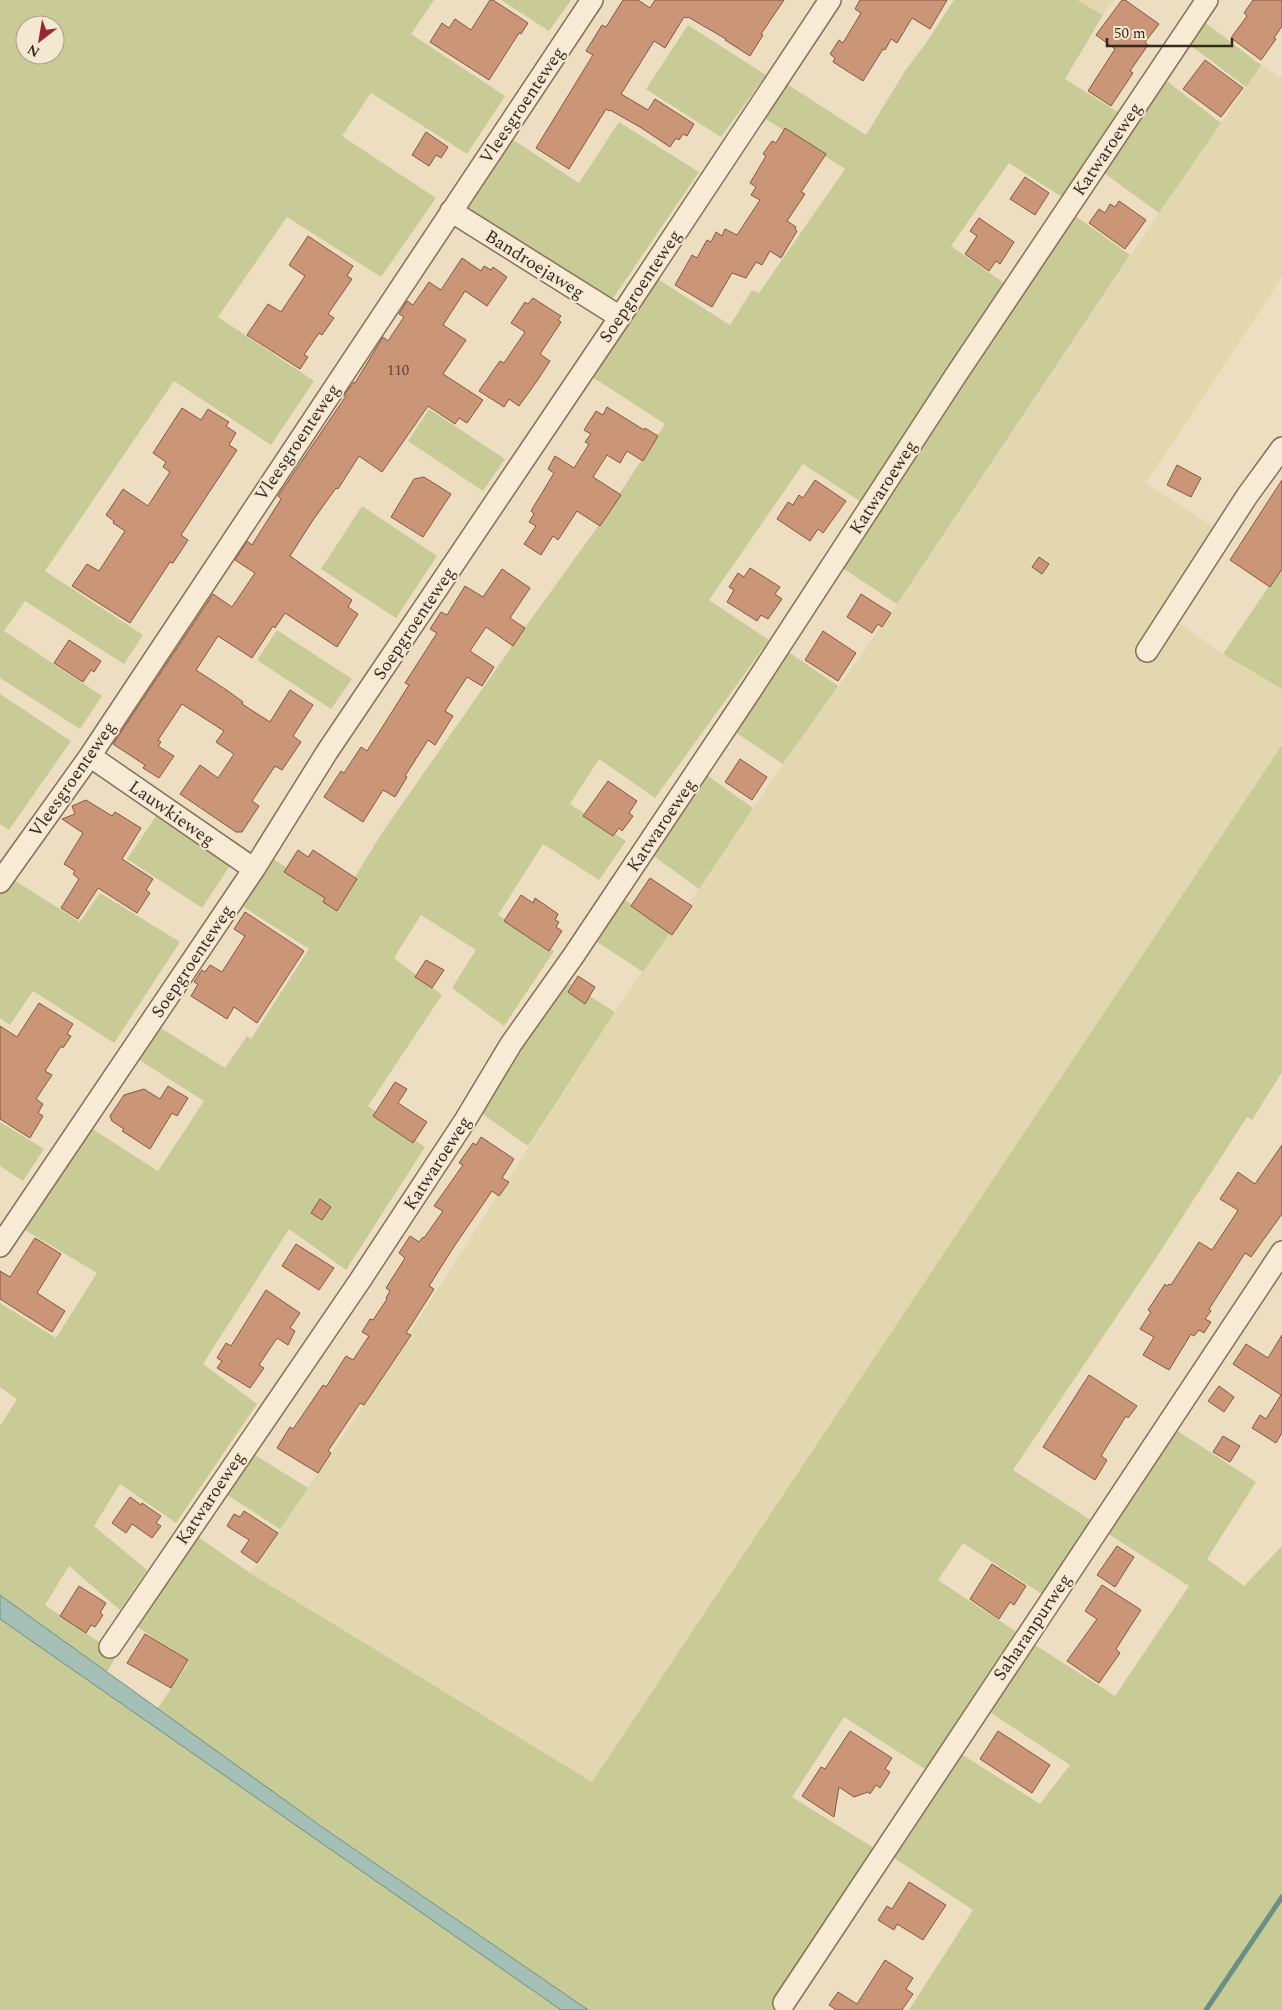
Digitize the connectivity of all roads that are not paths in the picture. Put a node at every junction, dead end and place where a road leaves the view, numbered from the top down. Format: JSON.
{"nodes":[{"id":1,"x":592,"y":0,"type":"edge"},
{"id":2,"x":830,"y":0,"type":"edge"},
{"id":3,"x":1207,"y":0,"type":"edge"},
{"id":4,"x":451,"y":211,"type":"junction"},
{"id":5,"x":620,"y":316,"type":"junction"},
{"id":6,"x":1282,"y":448,"type":"edge"},
{"id":7,"x":1147,"y":651,"type":"dead end"},
{"id":8,"x":90,"y":756,"type":"junction"},
{"id":9,"x":254,"y":869,"type":"junction"},
{"id":10,"x":0,"y":882,"type":"edge"},
{"id":11,"x":0,"y":1246,"type":"edge"},
{"id":12,"x":1282,"y":1252,"type":"edge"},
{"id":13,"x":110,"y":1648,"type":"dead end"},
{"id":14,"x":784,"y":2003,"type":"dead end"}],
"edges":[{"from":1,"to":4,"type":"street","name":"Vleesgroenteweg"},
{"from":2,"to":5,"type":"street","name":"Soepgroenteweg"},
{"from":3,"to":13,"type":"street","name":"Katwaroeweg"},
{"from":4,"to":5,"type":"street","name":"Bandroejaweg"},
{"from":4,"to":8,"type":"street","name":"Vleesgroenteweg"},
{"from":5,"to":9,"type":"street","name":"Soepgroenteweg"},
{"from":6,"to":7,"type":"street"},
{"from":8,"to":9,"type":"street","name":"Lauwkieweg"},
{"from":8,"to":10,"type":"street","name":"Vleesgroenteweg"},
{"from":9,"to":11,"type":"street","name":"Soepgroenteweg"},
{"from":12,"to":14,"type":"street","name":"Saharanpurweg"}]}
